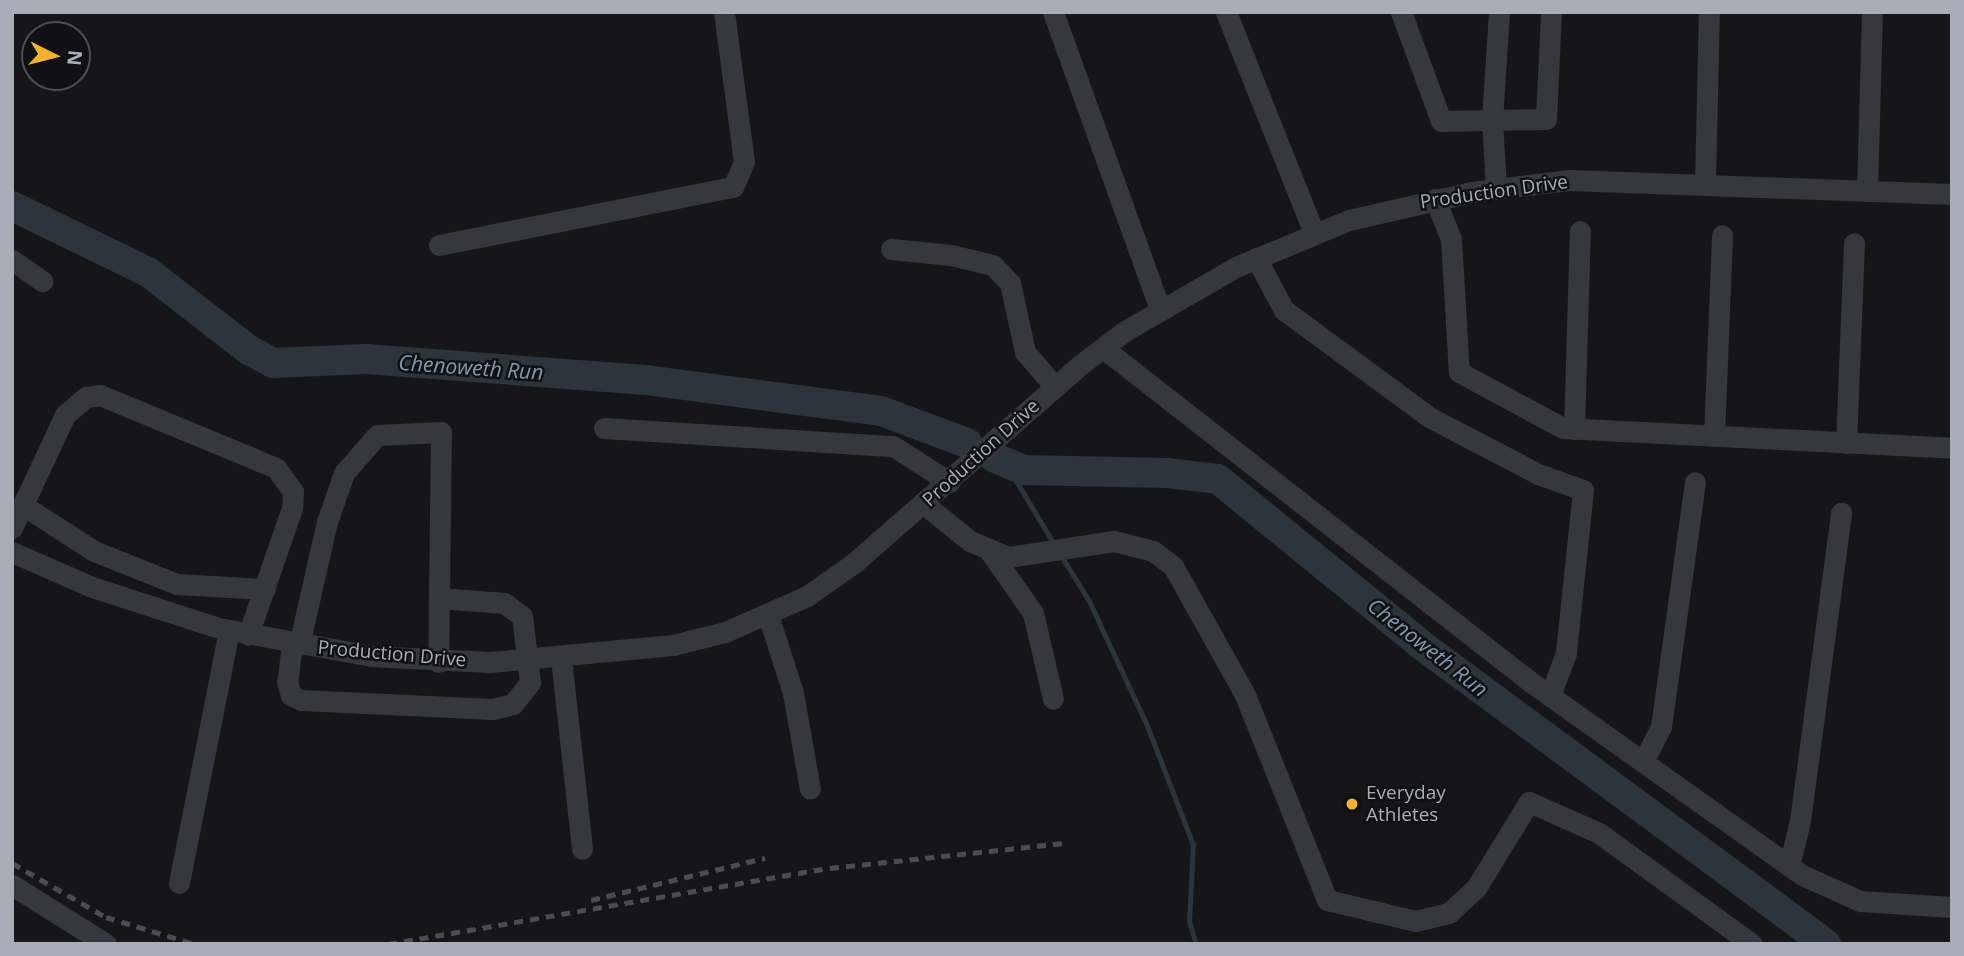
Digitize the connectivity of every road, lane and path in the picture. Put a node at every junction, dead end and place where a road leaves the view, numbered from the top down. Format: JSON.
{"nodes":[{"id":1,"x":724,"y":12,"type":"edge"},
{"id":2,"x":1053,"y":12,"type":"edge"},
{"id":3,"x":1226,"y":12,"type":"edge"},
{"id":4,"x":1401,"y":12,"type":"edge"},
{"id":5,"x":1499,"y":12,"type":"edge"},
{"id":6,"x":1551,"y":12,"type":"edge"},
{"id":7,"x":1710,"y":12,"type":"edge"},
{"id":8,"x":1872,"y":12,"type":"edge"},
{"id":9,"x":1492,"y":120,"type":"junction"},
{"id":10,"x":1705,"y":184,"type":"junction"},
{"id":11,"x":1496,"y":188,"type":"junction"},
{"id":12,"x":1867,"y":191,"type":"junction"},
{"id":13,"x":1952,"y":194,"type":"edge"},
{"id":14,"x":1435,"y":200,"type":"junction"},
{"id":15,"x":1580,"y":231,"type":"dead end"},
{"id":16,"x":1314,"y":233,"type":"junction"},
{"id":17,"x":1722,"y":234,"type":"dead end"},
{"id":18,"x":1854,"y":243,"type":"dead end"},
{"id":19,"x":439,"y":245,"type":"dead end"},
{"id":20,"x":891,"y":249,"type":"dead end"},
{"id":21,"x":1256,"y":258,"type":"junction"},
{"id":22,"x":12,"y":260,"type":"edge"},
{"id":23,"x":41,"y":281,"type":"dead end"},
{"id":24,"x":1160,"y":309,"type":"junction"},
{"id":25,"x":1103,"y":348,"type":"junction"},
{"id":26,"x":1055,"y":387,"type":"junction"},
{"id":27,"x":604,"y":428,"type":"dead end"},
{"id":28,"x":1574,"y":429,"type":"junction"},
{"id":29,"x":1714,"y":436,"type":"junction"},
{"id":30,"x":1846,"y":443,"type":"junction"},
{"id":31,"x":1952,"y":448,"type":"edge"},
{"id":32,"x":949,"y":482,"type":"junction"},
{"id":33,"x":1695,"y":482,"type":"dead end"},
{"id":34,"x":924,"y":504,"type":"junction"},
{"id":35,"x":24,"y":506,"type":"junction"},
{"id":36,"x":1841,"y":513,"type":"dead end"},
{"id":37,"x":12,"y":528,"type":"edge"},
{"id":38,"x":12,"y":552,"type":"edge"},
{"id":39,"x":991,"y":552,"type":"junction"},
{"id":40,"x":265,"y":589,"type":"junction"},
{"id":41,"x":439,"y":598,"type":"junction"},
{"id":42,"x":768,"y":615,"type":"junction"},
{"id":43,"x":239,"y":633,"type":"junction"},
{"id":44,"x":295,"y":645,"type":"junction"},
{"id":45,"x":561,"y":658,"type":"junction"},
{"id":46,"x":530,"y":660,"type":"junction"},
{"id":47,"x":438,"y":662,"type":"junction"},
{"id":48,"x":1550,"y":696,"type":"junction"},
{"id":49,"x":1053,"y":699,"type":"dead end"},
{"id":50,"x":1643,"y":762,"type":"junction"},
{"id":51,"x":810,"y":789,"type":"dead end"},
{"id":52,"x":582,"y":849,"type":"dead end"},
{"id":53,"x":1789,"y":866,"type":"junction"},
{"id":54,"x":179,"y":883,"type":"dead end"},
{"id":55,"x":12,"y":885,"type":"edge"},
{"id":56,"x":1952,"y":907,"type":"edge"},
{"id":57,"x":106,"y":944,"type":"edge"},
{"id":58,"x":1752,"y":944,"type":"edge"}],
"edges":[{"from":1,"to":19,"type":"street"},
{"from":2,"to":24,"type":"street"},
{"from":3,"to":16,"type":"street"},
{"from":4,"to":9,"type":"street"},
{"from":5,"to":9,"type":"street"},
{"from":6,"to":9,"type":"street"},
{"from":7,"to":10,"type":"street"},
{"from":8,"to":12,"type":"street"},
{"from":9,"to":11,"type":"street"},
{"from":10,"to":11,"type":"street","name":"Production Drive"},
{"from":10,"to":12,"type":"street","name":"Production Drive"},
{"from":11,"to":14,"type":"street","name":"Production Drive"},
{"from":12,"to":13,"type":"street","name":"Production Drive"},
{"from":14,"to":16,"type":"street","name":"Production Drive"},
{"from":14,"to":28,"type":"street"},
{"from":15,"to":28,"type":"street"},
{"from":16,"to":21,"type":"street","name":"Production Drive"},
{"from":17,"to":29,"type":"street"},
{"from":18,"to":30,"type":"street"},
{"from":20,"to":26,"type":"street"},
{"from":21,"to":24,"type":"street","name":"Production Drive"},
{"from":21,"to":48,"type":"street"},
{"from":22,"to":23,"type":"street"},
{"from":24,"to":25,"type":"street","name":"Production Drive"},
{"from":25,"to":26,"type":"street","name":"Production Drive"},
{"from":25,"to":48,"type":"street"},
{"from":26,"to":32,"type":"street","name":"Production Drive"},
{"from":27,"to":32,"type":"street"},
{"from":28,"to":29,"type":"street"},
{"from":29,"to":30,"type":"street"},
{"from":30,"to":31,"type":"street"},
{"from":32,"to":34,"type":"street","name":"Production Drive"},
{"from":33,"to":50,"type":"street"},
{"from":34,"to":39,"type":"street"},
{"from":34,"to":42,"type":"street","name":"Production Drive"},
{"from":35,"to":37,"type":"street"},
{"from":35,"to":40,"type":"street"},
{"from":35,"to":40,"type":"street"},
{"from":36,"to":53,"type":"street"},
{"from":38,"to":43,"type":"street","name":"Production Drive"},
{"from":39,"to":49,"type":"street"},
{"from":39,"to":58,"type":"street"},
{"from":40,"to":43,"type":"street"},
{"from":41,"to":44,"type":"street"},
{"from":41,"to":46,"type":"street"},
{"from":41,"to":47,"type":"street"},
{"from":42,"to":45,"type":"street","name":"Production Drive"},
{"from":42,"to":51,"type":"street"},
{"from":43,"to":44,"type":"street","name":"Production Drive"},
{"from":43,"to":54,"type":"street"},
{"from":44,"to":46,"type":"street"},
{"from":44,"to":47,"type":"street","name":"Production Drive"},
{"from":45,"to":46,"type":"street","name":"Production Drive"},
{"from":45,"to":52,"type":"street"},
{"from":46,"to":47,"type":"street","name":"Production Drive"},
{"from":48,"to":50,"type":"street"},
{"from":50,"to":53,"type":"street"},
{"from":53,"to":56,"type":"street"},
{"from":55,"to":57,"type":"street"}]}
